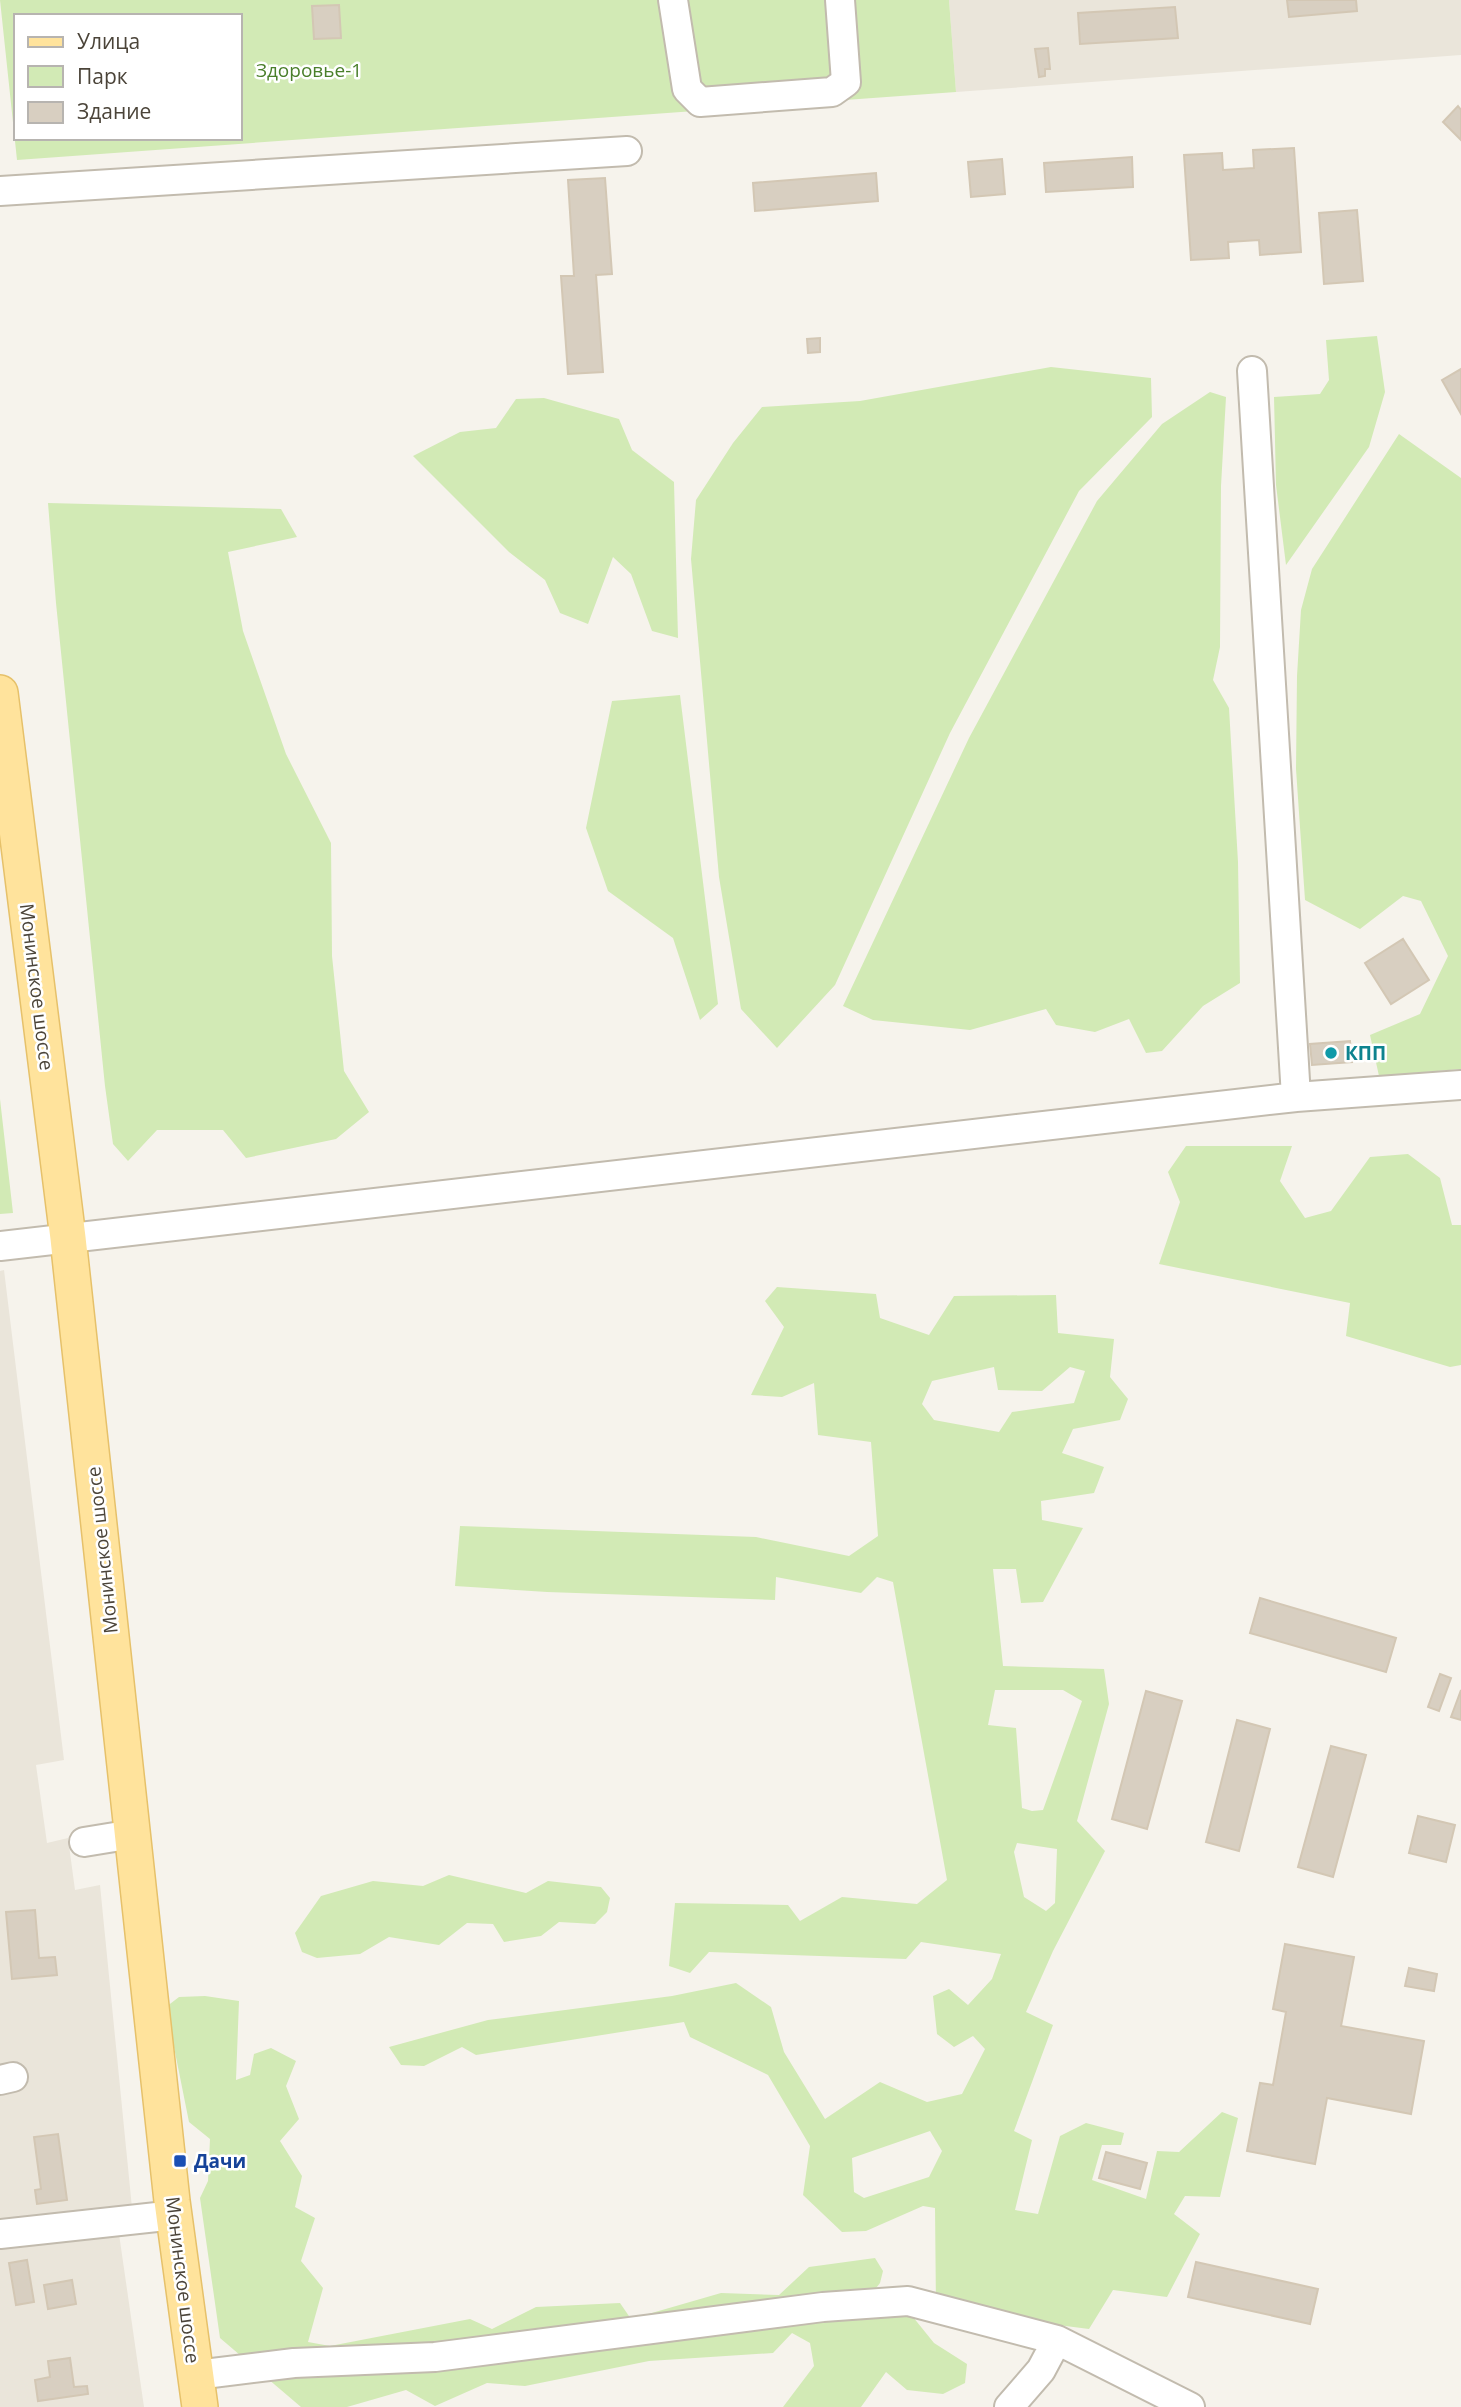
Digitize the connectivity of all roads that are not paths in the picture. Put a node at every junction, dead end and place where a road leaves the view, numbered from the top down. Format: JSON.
{"nodes":[{"id":1,"x":673,"y":0,"type":"edge"},
{"id":2,"x":841,"y":0,"type":"edge"},
{"id":3,"x":626,"y":151,"type":"dead end"},
{"id":4,"x":0,"y":191,"type":"edge"},
{"id":5,"x":1252,"y":371,"type":"dead end"},
{"id":6,"x":0,"y":693,"type":"edge"},
{"id":7,"x":1461,"y":1085,"type":"edge"},
{"id":8,"x":1296,"y":1097,"type":"junction"},
{"id":9,"x":68,"y":1238,"type":"junction"},
{"id":10,"x":0,"y":1246,"type":"edge"},
{"id":11,"x":133,"y":1834,"type":"junction"},
{"id":12,"x":84,"y":1842,"type":"dead end"},
{"id":13,"x":174,"y":2215,"type":"junction"},
{"id":14,"x":0,"y":2234,"type":"edge"},
{"id":15,"x":1057,"y":2340,"type":"junction"},
{"id":16,"x":198,"y":2391,"type":"edge"},
{"id":17,"x":1009,"y":2407,"type":"edge"},
{"id":18,"x":1190,"y":2407,"type":"edge"}],
"edges":[{"from":1,"to":2,"type":"street"},
{"from":3,"to":4,"type":"street"},
{"from":5,"to":8,"type":"street"},
{"from":6,"to":9,"type":"main road","name":"Монинское шоссе"},
{"from":7,"to":8,"type":"street"},
{"from":8,"to":9,"type":"street"},
{"from":9,"to":10,"type":"street"},
{"from":9,"to":11,"type":"main road","name":"Монинское шоссе"},
{"from":11,"to":12,"type":"street"},
{"from":11,"to":13,"type":"main road","name":"Монинское шоссе"},
{"from":13,"to":14,"type":"street"},
{"from":13,"to":16,"type":"main road","name":"Монинское шоссе"},
{"from":15,"to":16,"type":"street"},
{"from":15,"to":17,"type":"street"},
{"from":15,"to":18,"type":"street"}]}
